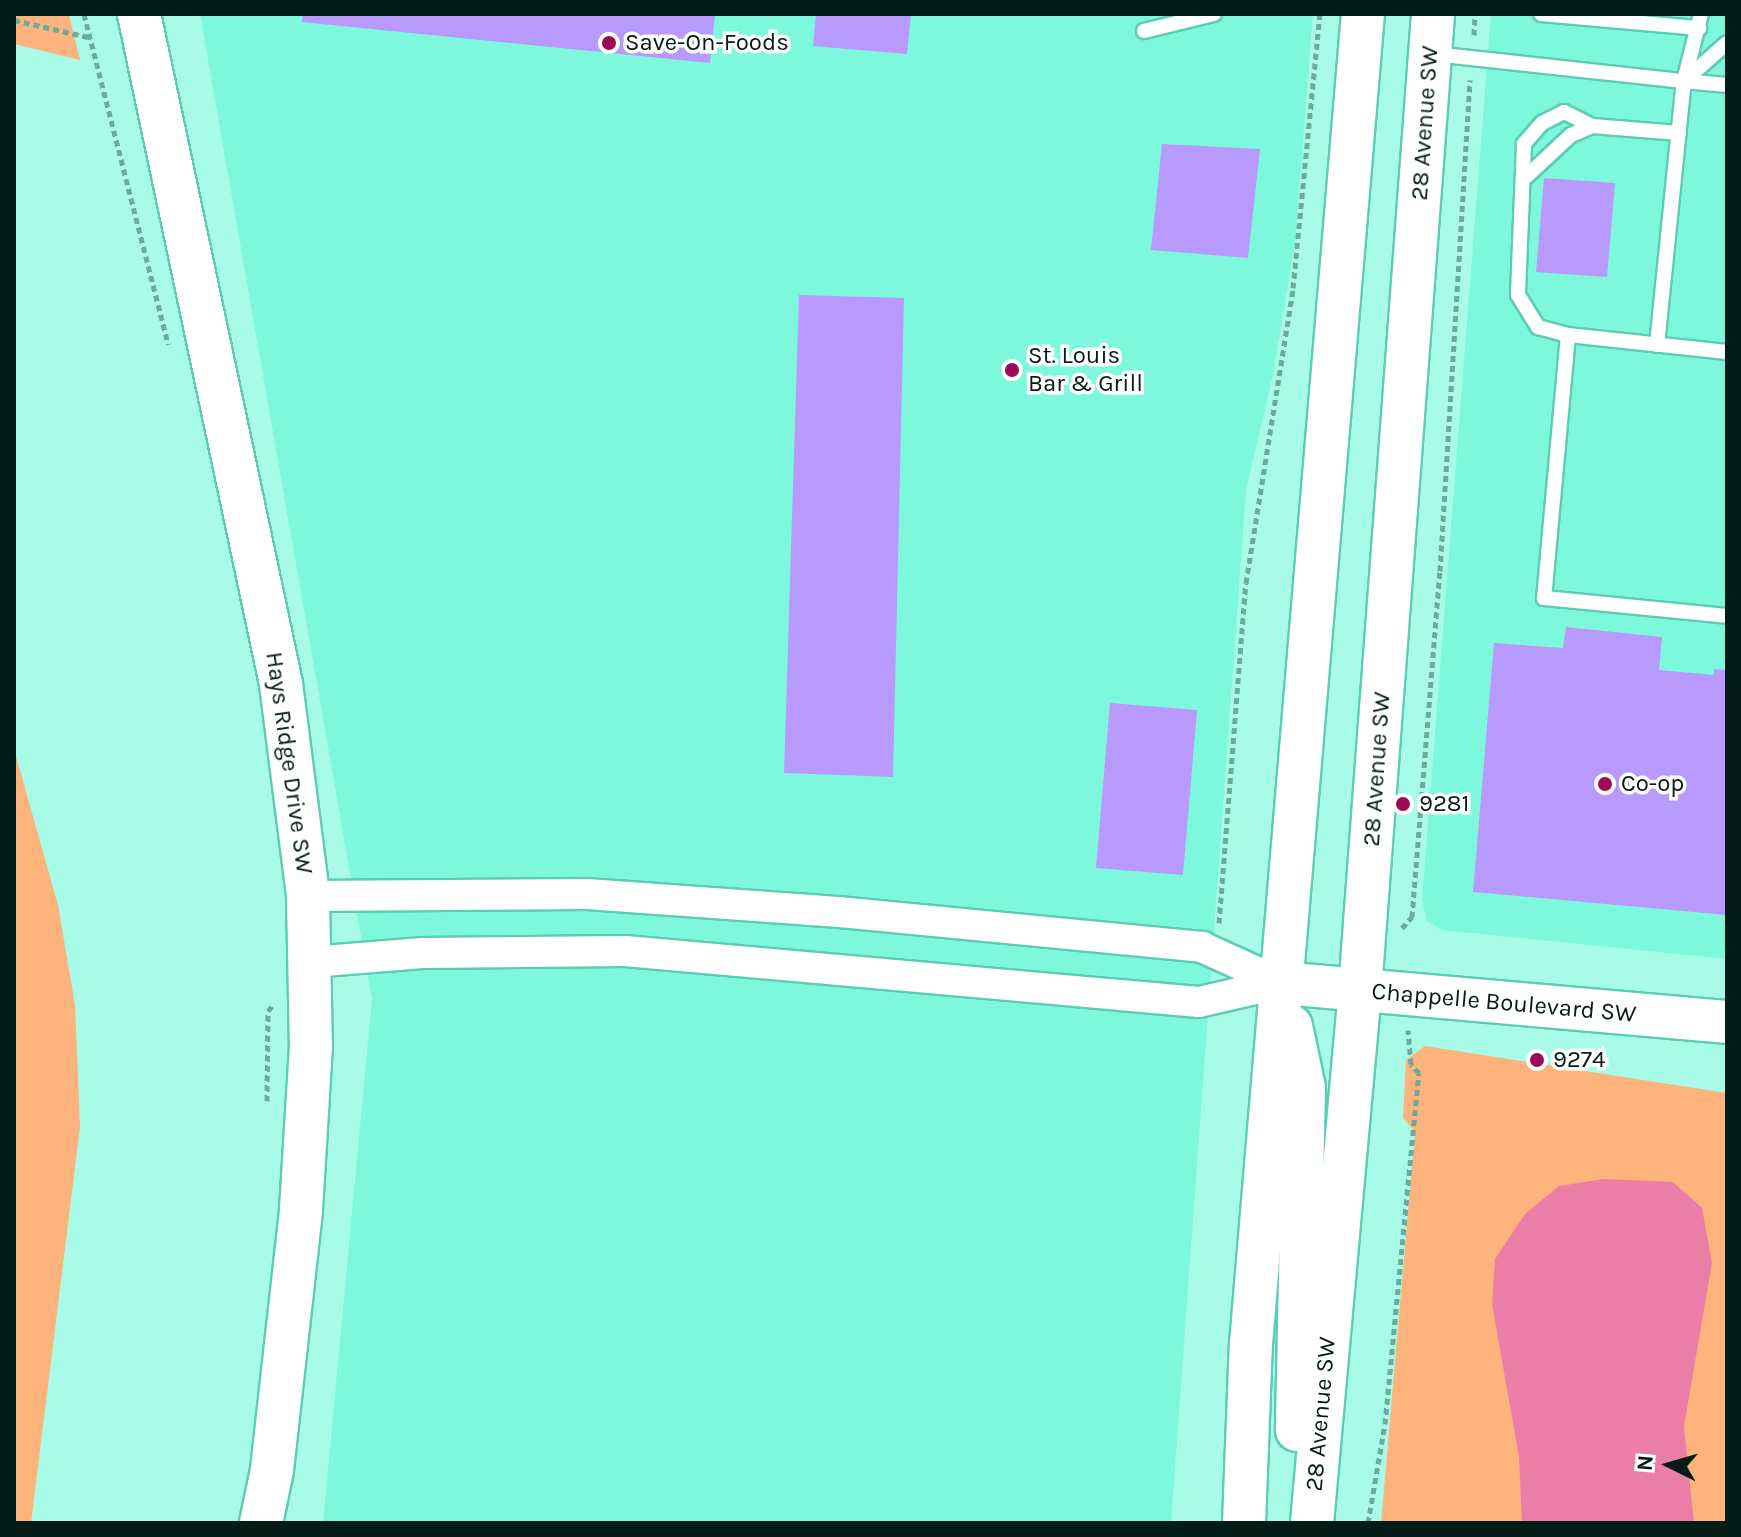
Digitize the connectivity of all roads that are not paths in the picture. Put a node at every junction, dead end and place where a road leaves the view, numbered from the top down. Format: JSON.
{"nodes":[{"id":1,"x":139,"y":14,"type":"edge"},
{"id":2,"x":1214,"y":14,"type":"edge"},
{"id":3,"x":1363,"y":14,"type":"edge"},
{"id":4,"x":1541,"y":14,"type":"edge"},
{"id":5,"x":1584,"y":17,"type":"edge"},
{"id":6,"x":1628,"y":18,"type":"edge"},
{"id":7,"x":1666,"y":20,"type":"edge"},
{"id":8,"x":1700,"y":21,"type":"edge"},
{"id":9,"x":1144,"y":31,"type":"dead end"},
{"id":10,"x":1431,"y":34,"type":"edge"},
{"id":11,"x":1727,"y":43,"type":"edge"},
{"id":12,"x":1684,"y":81,"type":"junction"},
{"id":13,"x":1727,"y":85,"type":"edge"},
{"id":14,"x":1592,"y":126,"type":"junction"},
{"id":15,"x":1679,"y":133,"type":"junction"},
{"id":16,"x":1527,"y":176,"type":"junction"},
{"id":17,"x":1568,"y":335,"type":"junction"},
{"id":18,"x":1657,"y":345,"type":"junction"},
{"id":19,"x":1727,"y":352,"type":"edge"},
{"id":20,"x":1727,"y":616,"type":"edge"},
{"id":21,"x":308,"y":896,"type":"junction"},
{"id":22,"x":311,"y":962,"type":"junction"},
{"id":23,"x":1281,"y":983,"type":"junction"},
{"id":24,"x":1360,"y":990,"type":"junction"},
{"id":25,"x":1727,"y":1022,"type":"edge"},
{"id":26,"x":261,"y":1523,"type":"edge"},
{"id":27,"x":1244,"y":1523,"type":"edge"},
{"id":28,"x":1300,"y":1523,"type":"edge"},
{"id":29,"x":1312,"y":1523,"type":"edge"}],
"edges":[{"from":1,"to":21,"type":"main road","name":"Hays Ridge Drive SW"},
{"from":2,"to":9,"type":"lane"},
{"from":3,"to":23,"type":"main road"},
{"from":4,"to":5,"type":"lane"},
{"from":5,"to":6,"type":"lane"},
{"from":6,"to":7,"type":"lane"},
{"from":7,"to":8,"type":"lane"},
{"from":8,"to":12,"type":"lane"},
{"from":10,"to":12,"type":"lane"},
{"from":10,"to":24,"type":"main road","name":"28 Avenue SW"},
{"from":11,"to":12,"type":"lane"},
{"from":12,"to":13,"type":"lane"},
{"from":12,"to":15,"type":"lane"},
{"from":14,"to":15,"type":"lane"},
{"from":14,"to":16,"type":"lane"},
{"from":14,"to":16,"type":"lane"},
{"from":15,"to":18,"type":"lane"},
{"from":16,"to":17,"type":"lane"},
{"from":17,"to":18,"type":"lane"},
{"from":17,"to":20,"type":"lane"},
{"from":18,"to":19,"type":"lane"},
{"from":21,"to":22,"type":"main road","name":"Hays Ridge Drive SW"},
{"from":21,"to":23,"type":"street"},
{"from":22,"to":23,"type":"street"},
{"from":22,"to":26,"type":"main road","name":"Hays Ridge Drive SW"},
{"from":23,"to":24,"type":"main road","name":"Chappelle Boulevard SW"},
{"from":23,"to":27,"type":"main road"},
{"from":23,"to":28,"type":"main road"},
{"from":24,"to":25,"type":"main road","name":"Chappelle Boulevard SW"},
{"from":24,"to":29,"type":"main road","name":"28 Avenue SW"}]}
